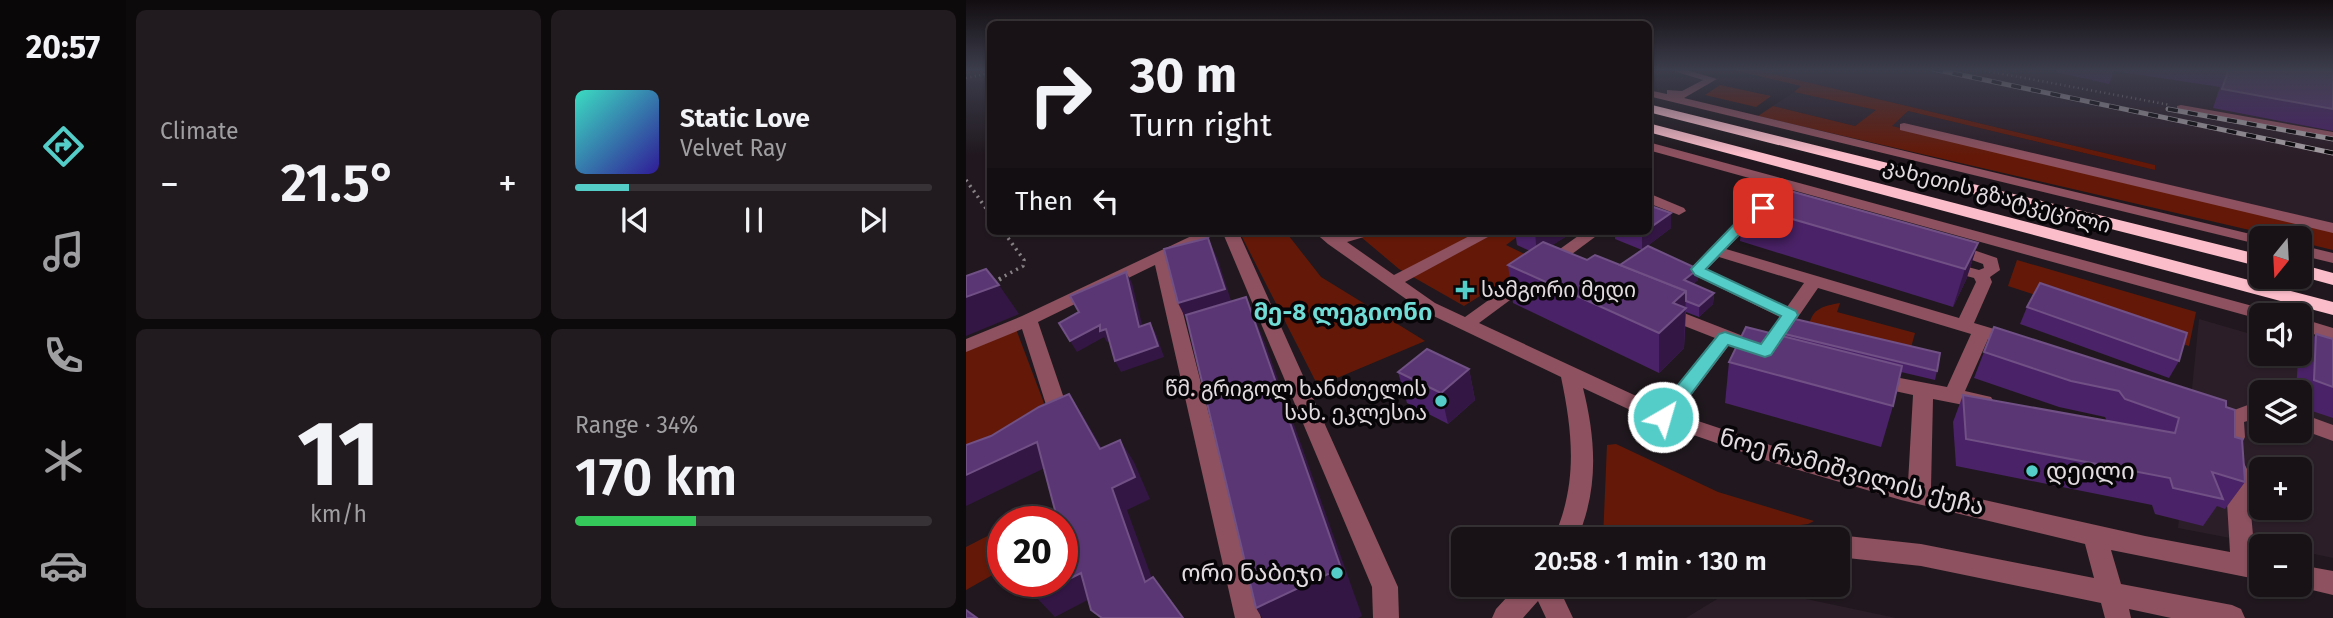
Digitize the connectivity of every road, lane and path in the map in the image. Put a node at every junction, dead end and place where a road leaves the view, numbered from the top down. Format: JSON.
{"nodes":[{"id":1,"x":1668,"y":98,"type":"edge"},
{"id":2,"x":2132,"y":98,"type":"edge"},
{"id":3,"x":2181,"y":107,"type":"joint"},
{"id":4,"x":1652,"y":109,"type":"edge"},
{"id":5,"x":1904,"y":127,"type":"dead end"},
{"id":6,"x":1652,"y":128,"type":"edge"},
{"id":7,"x":2333,"y":136,"type":"edge"},
{"id":8,"x":1652,"y":147,"type":"edge"},
{"id":9,"x":966,"y":180,"type":"edge"},
{"id":10,"x":1823,"y":193,"type":"junction"},
{"id":11,"x":1652,"y":199,"type":"edge"},
{"id":12,"x":1763,"y":208,"type":"junction"},
{"id":13,"x":987,"y":210,"type":"edge"},
{"id":14,"x":1678,"y":211,"type":"dead end"},
{"id":15,"x":1779,"y":216,"type":"edge"},
{"id":16,"x":2333,"y":229,"type":"edge"},
{"id":17,"x":1956,"y":230,"type":"junction"},
{"id":18,"x":1006,"y":235,"type":"edge"},
{"id":19,"x":1206,"y":235,"type":"edge"},
{"id":20,"x":1231,"y":235,"type":"edge"},
{"id":21,"x":1483,"y":235,"type":"edge"},
{"id":22,"x":1590,"y":235,"type":"edge"},
{"id":23,"x":1327,"y":236,"type":"edge"},
{"id":24,"x":2249,"y":237,"type":"edge"},
{"id":25,"x":1715,"y":251,"type":"junction"},
{"id":26,"x":2312,"y":253,"type":"edge"},
{"id":27,"x":1161,"y":257,"type":"junction"},
{"id":28,"x":2249,"y":258,"type":"edge"},
{"id":29,"x":2333,"y":258,"type":"edge"},
{"id":30,"x":1933,"y":262,"type":"edge"},
{"id":31,"x":1550,"y":264,"type":"junction"},
{"id":32,"x":1575,"y":274,"type":"edge"},
{"id":33,"x":2312,"y":274,"type":"edge"},
{"id":34,"x":1981,"y":275,"type":"junction"},
{"id":35,"x":2333,"y":279,"type":"edge"},
{"id":36,"x":1814,"y":281,"type":"junction"},
{"id":37,"x":1392,"y":282,"type":"junction"},
{"id":38,"x":990,"y":285,"type":"edge"},
{"id":39,"x":1650,"y":306,"type":"edge"},
{"id":40,"x":2333,"y":309,"type":"edge"},
{"id":41,"x":2249,"y":311,"type":"edge"},
{"id":42,"x":1790,"y":315,"type":"junction"},
{"id":43,"x":1028,"y":320,"type":"junction"},
{"id":44,"x":1465,"y":325,"type":"junction"},
{"id":45,"x":1973,"y":328,"type":"junction"},
{"id":46,"x":2312,"y":328,"type":"edge"},
{"id":47,"x":2333,"y":334,"type":"edge"},
{"id":48,"x":1725,"y":338,"type":"junction"},
{"id":49,"x":966,"y":346,"type":"edge"},
{"id":50,"x":2036,"y":350,"type":"edge"},
{"id":51,"x":1765,"y":351,"type":"junction"},
{"id":52,"x":1788,"y":358,"type":"edge"},
{"id":53,"x":1570,"y":374,"type":"junction"},
{"id":54,"x":1860,"y":376,"type":"edge"},
{"id":55,"x":1923,"y":390,"type":"junction"},
{"id":56,"x":1952,"y":396,"type":"junction"},
{"id":57,"x":2005,"y":407,"type":"edge"},
{"id":58,"x":2249,"y":412,"type":"edge"},
{"id":59,"x":1663,"y":417,"type":"junction"},
{"id":60,"x":2312,"y":425,"type":"edge"},
{"id":61,"x":1033,"y":431,"type":"edge"},
{"id":62,"x":2333,"y":433,"type":"edge"},
{"id":63,"x":1919,"y":494,"type":"junction"},
{"id":64,"x":1571,"y":527,"type":"edge"},
{"id":65,"x":2095,"y":535,"type":"junction"},
{"id":66,"x":2249,"y":543,"type":"edge"},
{"id":67,"x":1850,"y":547,"type":"edge"},
{"id":68,"x":2249,"y":566,"type":"edge"},
{"id":69,"x":2312,"y":579,"type":"edge"},
{"id":70,"x":2333,"y":583,"type":"edge"},
{"id":71,"x":1525,"y":597,"type":"edge"},
{"id":72,"x":1550,"y":597,"type":"edge"},
{"id":73,"x":2115,"y":606,"type":"edge"},
{"id":74,"x":1248,"y":618,"type":"edge"},
{"id":75,"x":1386,"y":618,"type":"edge"},
{"id":76,"x":1505,"y":618,"type":"edge"},
{"id":77,"x":1560,"y":618,"type":"edge"},
{"id":78,"x":2232,"y":618,"type":"edge"}],
"edges":[{"from":1,"to":24,"type":"street","name":"კახეთის გზატკეცილი"},
{"from":2,"to":3,"type":"path"},
{"from":3,"to":7,"type":"street"},
{"from":4,"to":28,"type":"highway","name":"კახეთის გზატკეცილი"},
{"from":5,"to":16,"type":"street"},
{"from":6,"to":40,"type":"highway","name":"კახეთის გზატკეცილი"},
{"from":8,"to":10,"type":"street","name":"კახეთის გზატკეცილი"},
{"from":9,"to":13,"type":"path"},
{"from":10,"to":12,"type":"street"},
{"from":10,"to":17,"type":"street","name":"კახეთის გზატკეცილი"},
{"from":11,"to":14,"type":"street"},
{"from":12,"to":15,"type":"street"},
{"from":12,"to":25,"type":"street"},
{"from":17,"to":34,"type":"street"},
{"from":17,"to":41,"type":"street","name":"კახეთის გზატკეცილი"},
{"from":18,"to":38,"type":"path"},
{"from":19,"to":27,"type":"street"},
{"from":20,"to":75,"type":"street"},
{"from":21,"to":37,"type":"street"},
{"from":22,"to":31,"type":"street"},
{"from":23,"to":37,"type":"street","name":"ნოე რამიშვილის ქუჩა"},
{"from":25,"to":36,"type":"street"},
{"from":25,"to":42,"type":"street"},
{"from":26,"to":29,"type":"street"},
{"from":27,"to":43,"type":"street"},
{"from":27,"to":74,"type":"street"},
{"from":30,"to":34,"type":"street"},
{"from":31,"to":32,"type":"street"},
{"from":31,"to":44,"type":"street"},
{"from":33,"to":35,"type":"highway"},
{"from":34,"to":45,"type":"street"},
{"from":36,"to":42,"type":"street"},
{"from":36,"to":45,"type":"street"},
{"from":37,"to":44,"type":"street","name":"ნოე რამიშვილის ქუჩა"},
{"from":39,"to":48,"type":"street"},
{"from":42,"to":51,"type":"street"},
{"from":43,"to":49,"type":"street"},
{"from":43,"to":61,"type":"street"},
{"from":44,"to":53,"type":"street","name":"ნოე რამიშვილის ქუჩა"},
{"from":45,"to":50,"type":"street"},
{"from":45,"to":56,"type":"street"},
{"from":46,"to":47,"type":"street"},
{"from":48,"to":51,"type":"street"},
{"from":48,"to":59,"type":"street"},
{"from":51,"to":52,"type":"street"},
{"from":53,"to":59,"type":"street","name":"ნოე რამიშვილის ქუჩა"},
{"from":53,"to":64,"type":"street"},
{"from":54,"to":55,"type":"street"},
{"from":55,"to":56,"type":"street"},
{"from":55,"to":63,"type":"street"},
{"from":56,"to":57,"type":"street"},
{"from":58,"to":66,"type":"street"},
{"from":59,"to":63,"type":"street","name":"ნოე რამიშვილის ქუჩა"},
{"from":60,"to":62,"type":"street"},
{"from":63,"to":65,"type":"street","name":"ნოე რამიშვილის ქუჩა"},
{"from":65,"to":68,"type":"street","name":"ნოე რამიშვილის ქუჩა"},
{"from":65,"to":73,"type":"street"},
{"from":67,"to":73,"type":"street"},
{"from":69,"to":70,"type":"street"},
{"from":71,"to":76,"type":"street"},
{"from":72,"to":77,"type":"street"},
{"from":73,"to":78,"type":"street"}]}
